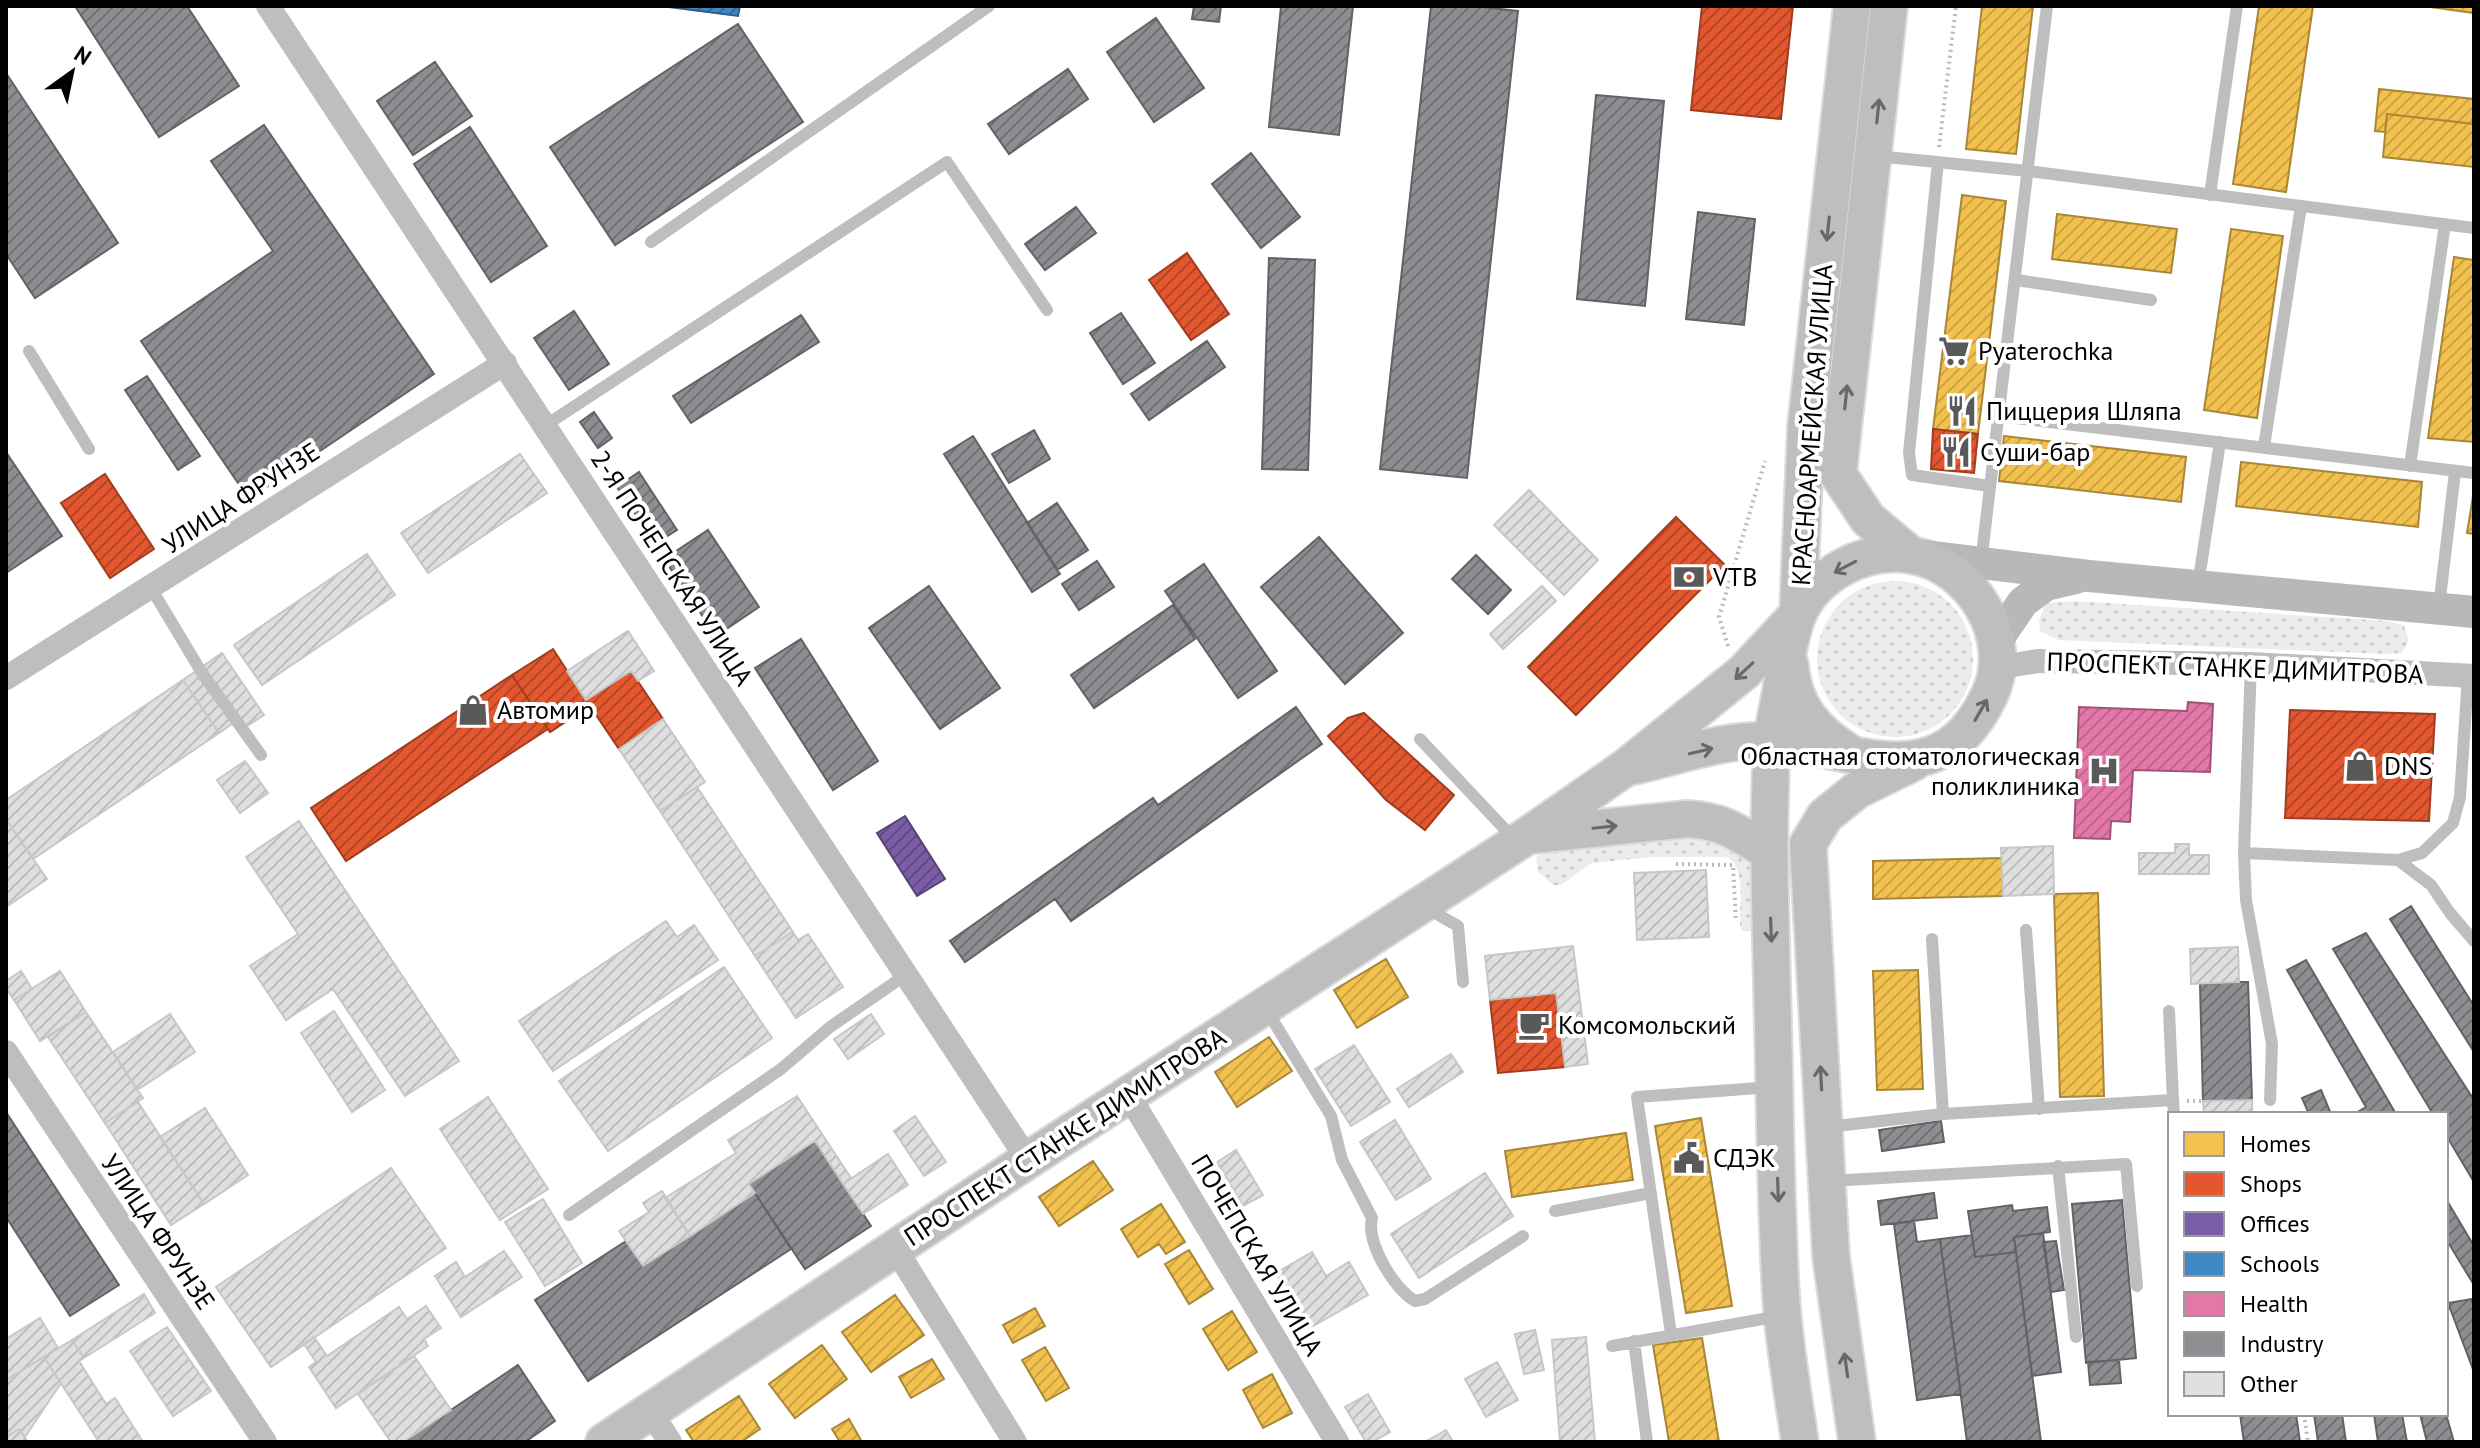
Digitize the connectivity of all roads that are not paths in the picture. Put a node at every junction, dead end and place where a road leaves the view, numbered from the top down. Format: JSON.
{"nodes":[{"id":1,"x":268,"y":6,"type":"edge"},
{"id":2,"x":989,"y":6,"type":"edge"},
{"id":3,"x":1852,"y":6,"type":"edge"},
{"id":4,"x":1889,"y":6,"type":"edge"},
{"id":5,"x":2047,"y":6,"type":"edge"},
{"id":6,"x":2237,"y":6,"type":"edge"},
{"id":7,"x":1873,"y":155,"type":"junction"},
{"id":8,"x":1938,"y":162,"type":"junction"},
{"id":9,"x":2028,"y":171,"type":"junction"},
{"id":10,"x":2210,"y":195,"type":"junction"},
{"id":11,"x":2301,"y":206,"type":"junction"},
{"id":12,"x":2445,"y":224,"type":"junction"},
{"id":13,"x":2474,"y":228,"type":"edge"},
{"id":14,"x":651,"y":242,"type":"dead end"},
{"id":15,"x":2016,"y":280,"type":"junction"},
{"id":16,"x":2151,"y":300,"type":"dead end"},
{"id":17,"x":1047,"y":310,"type":"dead end"},
{"id":18,"x":29,"y":351,"type":"dead end"},
{"id":19,"x":505,"y":363,"type":"junction"},
{"id":20,"x":2000,"y":416,"type":"junction"},
{"id":21,"x":546,"y":425,"type":"junction"},
{"id":22,"x":2220,"y":442,"type":"junction"},
{"id":23,"x":2264,"y":447,"type":"junction"},
{"id":24,"x":89,"y":449,"type":"dead end"},
{"id":25,"x":2410,"y":466,"type":"junction"},
{"id":26,"x":2455,"y":472,"type":"junction"},
{"id":27,"x":2474,"y":473,"type":"edge"},
{"id":28,"x":1990,"y":486,"type":"junction"},
{"id":29,"x":1911,"y":555,"type":"junction"},
{"id":30,"x":1981,"y":563,"type":"junction"},
{"id":31,"x":2089,"y":576,"type":"junction"},
{"id":32,"x":2198,"y":586,"type":"junction"},
{"id":33,"x":151,"y":588,"type":"junction"},
{"id":34,"x":2439,"y":609,"type":"junction"},
{"id":35,"x":2474,"y":612,"type":"edge"},
{"id":36,"x":1793,"y":630,"type":"junction"},
{"id":37,"x":1996,"y":655,"type":"junction"},
{"id":38,"x":2251,"y":664,"type":"junction"},
{"id":39,"x":2471,"y":676,"type":"edge"},
{"id":40,"x":6,"y":678,"type":"edge"},
{"id":41,"x":1420,"y":739,"type":"dead end"},
{"id":42,"x":1772,"y":741,"type":"junction"},
{"id":43,"x":261,"y":755,"type":"dead end"},
{"id":44,"x":1855,"y":756,"type":"junction"},
{"id":45,"x":1922,"y":758,"type":"junction"},
{"id":46,"x":1625,"y":768,"type":"junction"},
{"id":47,"x":1522,"y":839,"type":"junction"},
{"id":48,"x":1769,"y":852,"type":"junction"},
{"id":49,"x":2244,"y":853,"type":"junction"},
{"id":50,"x":2398,"y":860,"type":"junction"},
{"id":51,"x":1421,"y":905,"type":"junction"},
{"id":52,"x":2026,"y":930,"type":"dead end"},
{"id":53,"x":1932,"y":939,"type":"dead end"},
{"id":54,"x":2474,"y":941,"type":"edge"},
{"id":55,"x":907,"y":974,"type":"junction"},
{"id":56,"x":1463,"y":982,"type":"dead end"},
{"id":57,"x":1265,"y":1007,"type":"junction"},
{"id":58,"x":2169,"y":1011,"type":"dead end"},
{"id":59,"x":6,"y":1052,"type":"edge"},
{"id":60,"x":1775,"y":1086,"type":"junction"},
{"id":61,"x":1129,"y":1096,"type":"junction"},
{"id":62,"x":2173,"y":1100,"type":"junction"},
{"id":63,"x":2270,"y":1100,"type":"dead end"},
{"id":64,"x":2039,"y":1109,"type":"junction"},
{"id":65,"x":2174,"y":1112,"type":"edge"},
{"id":66,"x":1943,"y":1114,"type":"junction"},
{"id":67,"x":1824,"y":1127,"type":"junction"},
{"id":68,"x":1028,"y":1160,"type":"junction"},
{"id":69,"x":2058,"y":1166,"type":"junction"},
{"id":70,"x":1826,"y":1181,"type":"junction"},
{"id":71,"x":1651,"y":1193,"type":"junction"},
{"id":72,"x":1555,"y":1211,"type":"dead end"},
{"id":73,"x":569,"y":1215,"type":"dead end"},
{"id":74,"x":1523,"y":1236,"type":"dead end"},
{"id":75,"x":895,"y":1248,"type":"junction"},
{"id":76,"x":2137,"y":1286,"type":"dead end"},
{"id":77,"x":1783,"y":1315,"type":"junction"},
{"id":78,"x":1671,"y":1334,"type":"junction"},
{"id":79,"x":2076,"y":1337,"type":"dead end"},
{"id":80,"x":1634,"y":1341,"type":"junction"},
{"id":81,"x":1612,"y":1346,"type":"dead end"},
{"id":82,"x":650,"y":1411,"type":"junction"},
{"id":83,"x":265,"y":1442,"type":"edge"},
{"id":84,"x":604,"y":1442,"type":"edge"},
{"id":85,"x":670,"y":1442,"type":"edge"},
{"id":86,"x":1015,"y":1442,"type":"edge"},
{"id":87,"x":1337,"y":1442,"type":"edge"},
{"id":88,"x":1647,"y":1442,"type":"edge"},
{"id":89,"x":1800,"y":1442,"type":"edge"},
{"id":90,"x":1857,"y":1442,"type":"edge"}],
"edges":[{"from":1,"to":19,"type":"street","name":"2-Я ПОЧЕПСКАЯ УЛИЦА"},
{"from":2,"to":14,"type":"lane"},
{"from":3,"to":36,"type":"main road","name":"КРАСНОАРМЕЙСКАЯ УЛИЦА","one_way":true},
{"from":7,"to":4,"type":"main road","name":"КРАСНОАРМЕЙСКАЯ УЛИЦА","one_way":true},
{"from":5,"to":9,"type":"lane"},
{"from":6,"to":10,"type":"lane"},
{"from":7,"to":8,"type":"lane"},
{"from":29,"to":7,"type":"main road","name":"КРАСНОАРМЕЙСКАЯ УЛИЦА","one_way":true},
{"from":8,"to":9,"type":"lane"},
{"from":8,"to":28,"type":"lane"},
{"from":9,"to":10,"type":"lane"},
{"from":9,"to":15,"type":"lane"},
{"from":10,"to":11,"type":"lane"},
{"from":11,"to":12,"type":"lane"},
{"from":11,"to":23,"type":"lane"},
{"from":12,"to":13,"type":"lane"},
{"from":12,"to":25,"type":"lane"},
{"from":15,"to":16,"type":"lane"},
{"from":15,"to":20,"type":"lane"},
{"from":17,"to":21,"type":"lane"},
{"from":18,"to":24,"type":"lane"},
{"from":19,"to":21,"type":"street","name":"2-Я ПОЧЕПСКАЯ УЛИЦА"},
{"from":19,"to":33,"type":"street","name":"УЛИЦА ФРУНЗЕ"},
{"from":20,"to":22,"type":"lane"},
{"from":20,"to":28,"type":"lane"},
{"from":21,"to":55,"type":"street","name":"2-Я ПОЧЕПСКАЯ УЛИЦА"},
{"from":22,"to":23,"type":"lane"},
{"from":22,"to":32,"type":"lane"},
{"from":23,"to":25,"type":"lane"},
{"from":25,"to":26,"type":"lane"},
{"from":26,"to":27,"type":"lane"},
{"from":26,"to":34,"type":"lane"},
{"from":28,"to":30,"type":"lane"},
{"from":29,"to":30,"type":"main road"},
{"from":29,"to":36,"type":"main road","one_way":true},
{"from":29,"to":37,"type":"main road"},
{"from":30,"to":31,"type":"main road"},
{"from":31,"to":32,"type":"main road"},
{"from":31,"to":37,"type":"main road"},
{"from":32,"to":34,"type":"main road"},
{"from":33,"to":40,"type":"street","name":"УЛИЦА ФРУНЗЕ"},
{"from":33,"to":43,"type":"lane"},
{"from":34,"to":35,"type":"main road"},
{"from":36,"to":42,"type":"main road"},
{"from":36,"to":44,"type":"main road"},
{"from":36,"to":46,"type":"main road","name":"КРАСНОАРМЕЙСКАЯ УЛИЦА","one_way":true},
{"from":37,"to":38,"type":"street","name":"ПРОСПЕКТ СТАНКЕ ДИМИТРОВА"},
{"from":45,"to":37,"type":"main road","one_way":true},
{"from":38,"to":39,"type":"street","name":"ПРОСПЕКТ СТАНКЕ ДИМИТРОВА"},
{"from":38,"to":49,"type":"lane"},
{"from":39,"to":50,"type":"lane"},
{"from":41,"to":47,"type":"lane"},
{"from":42,"to":44,"type":"main road"},
{"from":46,"to":42,"type":"main road","one_way":true},
{"from":42,"to":48,"type":"main road"},
{"from":44,"to":45,"type":"main road"},
{"from":67,"to":45,"type":"main road","one_way":true},
{"from":46,"to":47,"type":"main road","name":"ПРОСПЕКТ СТАНКЕ ДИМИТРОВА"},
{"from":47,"to":48,"type":"main road","name":"ПРОСПЕКТ СТАНКЕ ДИМИТРОВА","one_way":true},
{"from":47,"to":51,"type":"main road","name":"ПРОСПЕКТ СТАНКЕ ДИМИТРОВА"},
{"from":48,"to":60,"type":"main road","one_way":true},
{"from":49,"to":50,"type":"lane"},
{"from":49,"to":63,"type":"lane"},
{"from":50,"to":54,"type":"lane"},
{"from":51,"to":56,"type":"lane"},
{"from":51,"to":57,"type":"main road","name":"ПРОСПЕКТ СТАНКЕ ДИМИТРОВА"},
{"from":52,"to":64,"type":"lane"},
{"from":53,"to":66,"type":"lane"},
{"from":55,"to":68,"type":"street","name":"2-Я ПОЧЕПСКАЯ УЛИЦА"},
{"from":55,"to":73,"type":"lane"},
{"from":57,"to":61,"type":"main road","name":"ПРОСПЕКТ СТАНКЕ ДИМИТРОВА"},
{"from":57,"to":74,"type":"lane"},
{"from":58,"to":62,"type":"lane"},
{"from":59,"to":83,"type":"street","name":"УЛИЦА ФРУНЗЕ"},
{"from":60,"to":71,"type":"lane"},
{"from":60,"to":77,"type":"main road","one_way":true},
{"from":61,"to":68,"type":"main road","name":"ПРОСПЕКТ СТАНКЕ ДИМИТРОВА"},
{"from":61,"to":87,"type":"street","name":"ПОЧЕПСКАЯ УЛИЦА"},
{"from":62,"to":64,"type":"lane"},
{"from":62,"to":65,"type":"lane"},
{"from":64,"to":66,"type":"lane"},
{"from":66,"to":67,"type":"lane"},
{"from":67,"to":70,"type":"main road"},
{"from":68,"to":75,"type":"main road","name":"ПРОСПЕКТ СТАНКЕ ДИМИТРОВА"},
{"from":69,"to":70,"type":"lane"},
{"from":69,"to":76,"type":"lane"},
{"from":69,"to":79,"type":"lane"},
{"from":90,"to":70,"type":"main road","one_way":true},
{"from":71,"to":72,"type":"lane"},
{"from":71,"to":78,"type":"lane"},
{"from":75,"to":82,"type":"main road","name":"ПРОСПЕКТ СТАНКЕ ДИМИТРОВА"},
{"from":75,"to":86,"type":"street"},
{"from":77,"to":78,"type":"lane"},
{"from":77,"to":89,"type":"main road"},
{"from":78,"to":80,"type":"lane"},
{"from":80,"to":81,"type":"lane"},
{"from":80,"to":88,"type":"lane"},
{"from":82,"to":84,"type":"main road","name":"ПРОСПЕКТ СТАНКЕ ДИМИТРОВА"},
{"from":82,"to":85,"type":"street"}]}
